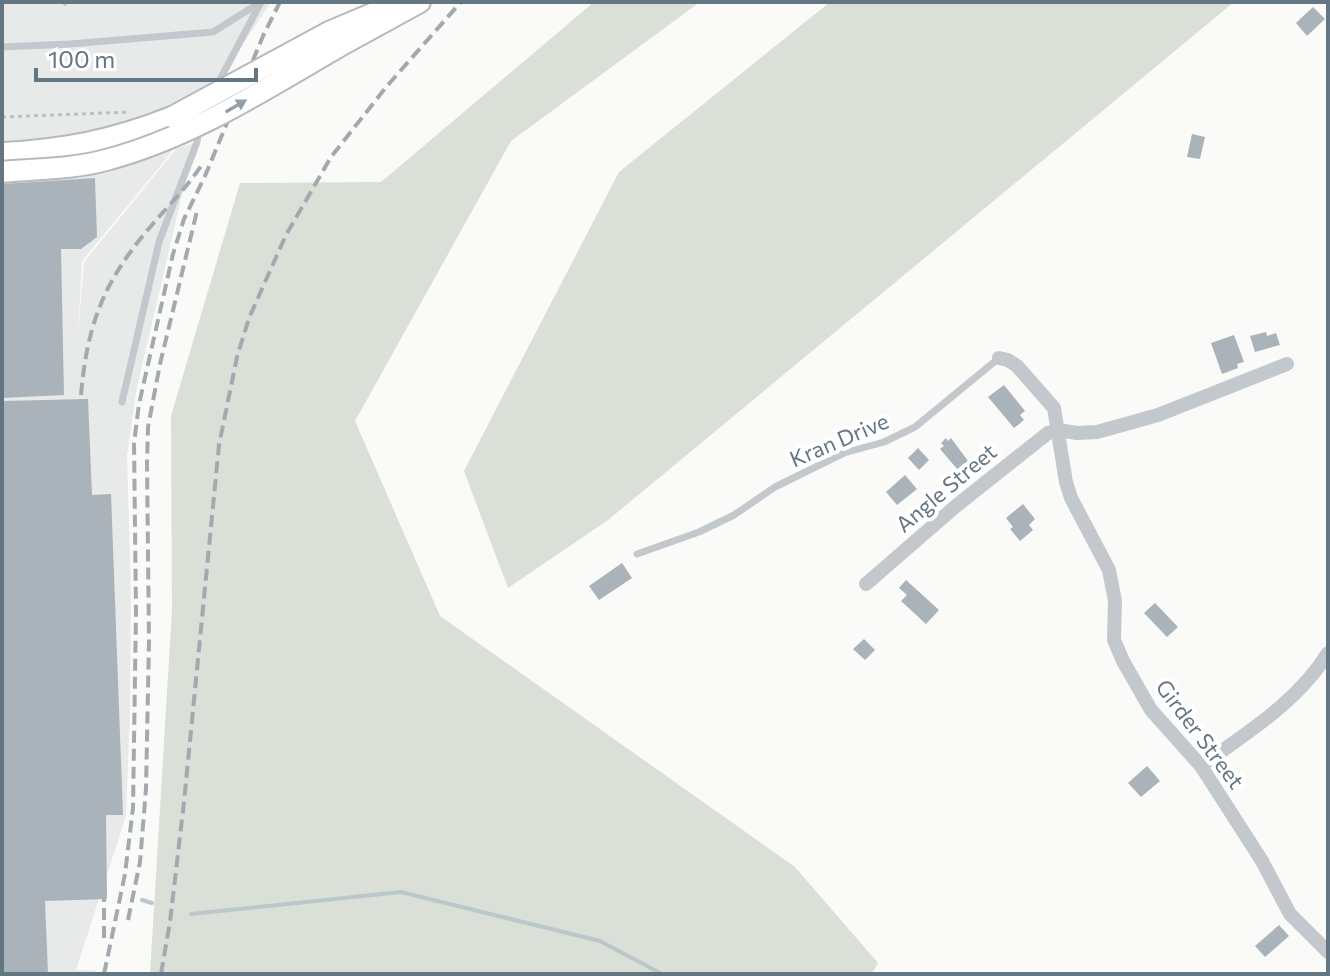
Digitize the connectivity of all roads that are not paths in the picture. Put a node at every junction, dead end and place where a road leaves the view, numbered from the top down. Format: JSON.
{"nodes":[{"id":1,"x":400,"y":2,"type":"edge"},
{"id":2,"x":420,"y":2,"type":"edge"},
{"id":3,"x":260,"y":3,"type":"edge"},
{"id":4,"x":334,"y":40,"type":"junction"},
{"id":5,"x":2,"y":47,"type":"edge"},
{"id":6,"x":200,"y":116,"type":"junction"},
{"id":7,"x":2,"y":153,"type":"edge"},
{"id":8,"x":2,"y":162,"type":"edge"},
{"id":9,"x":2,"y":172,"type":"edge"},
{"id":10,"x":999,"y":358,"type":"joint"},
{"id":11,"x":1287,"y":364,"type":"dead end"},
{"id":12,"x":122,"y":402,"type":"dead end"},
{"id":13,"x":1058,"y":430,"type":"junction"},
{"id":14,"x":637,"y":554,"type":"dead end"},
{"id":15,"x":866,"y":584,"type":"dead end"},
{"id":16,"x":1328,"y":653,"type":"edge"},
{"id":17,"x":1201,"y":766,"type":"junction"},
{"id":18,"x":1328,"y":952,"type":"edge"}],
"edges":[{"from":1,"to":4,"type":"main road"},
{"from":2,"to":4,"type":"main road"},
{"from":3,"to":5,"type":"lane"},
{"from":3,"to":6,"type":"lane"},
{"from":4,"to":7,"type":"main road","bridge":true},
{"from":9,"to":4,"type":"main road","one_way":true,"bridge":true},
{"from":6,"to":8,"type":"street"},
{"from":6,"to":12,"type":"lane"},
{"from":10,"to":13,"type":"street"},
{"from":10,"to":14,"type":"lane","name":"Kran Drive"},
{"from":11,"to":13,"type":"street"},
{"from":13,"to":15,"type":"street","name":"Angle Street"},
{"from":13,"to":17,"type":"street","name":"Girder Street"},
{"from":16,"to":17,"type":"street"},
{"from":17,"to":18,"type":"street","name":"Girder Street"}]}
